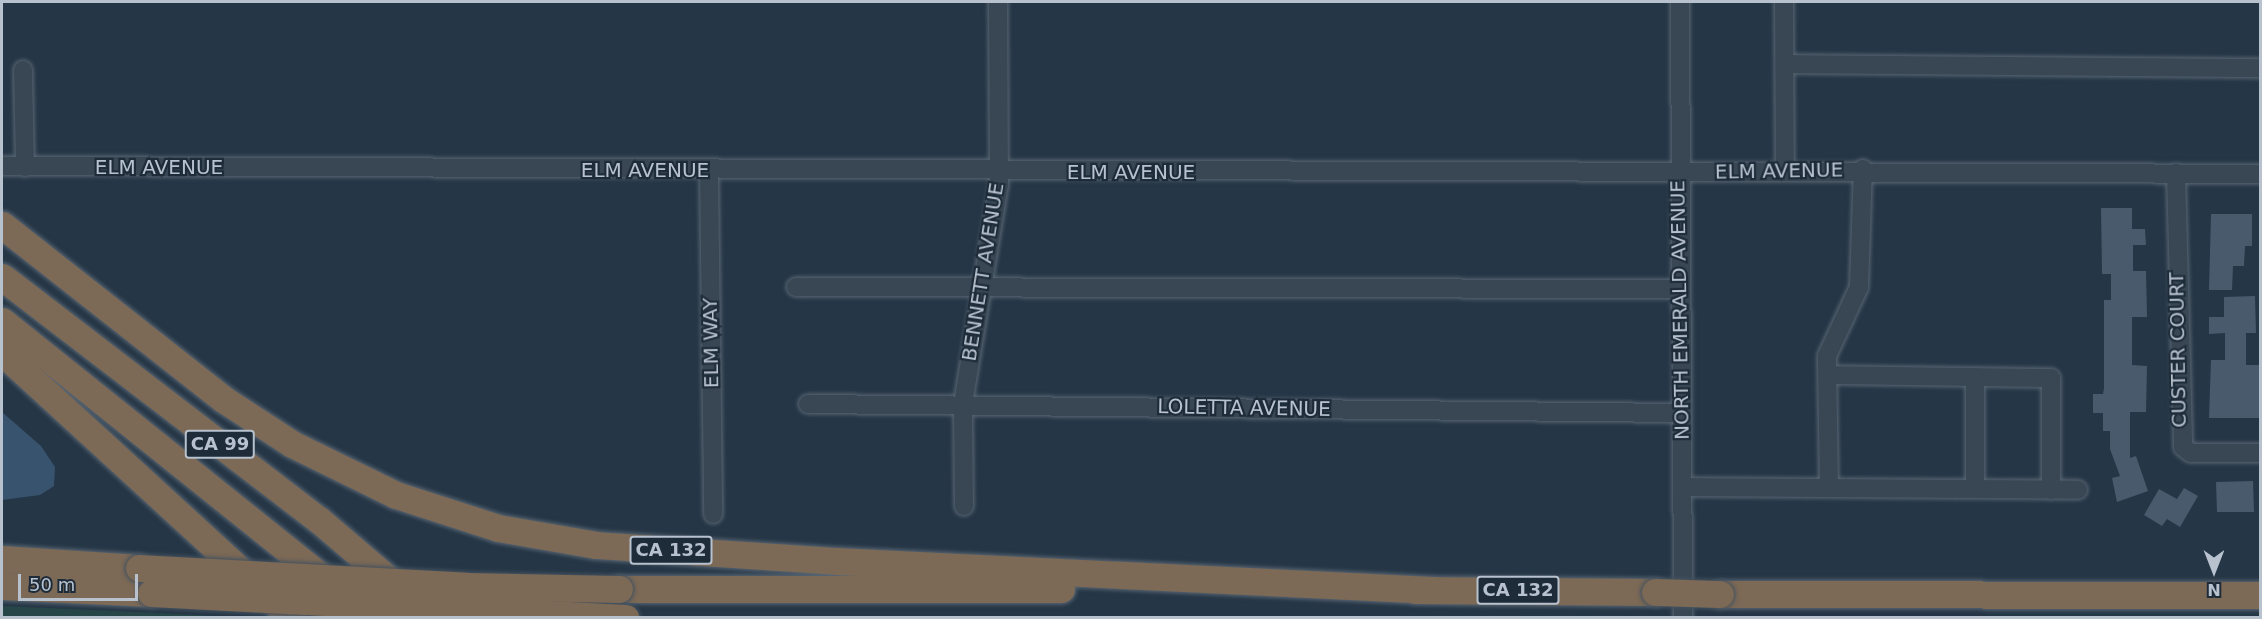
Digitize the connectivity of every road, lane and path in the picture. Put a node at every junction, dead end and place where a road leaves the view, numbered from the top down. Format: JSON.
{"nodes":[{"id":1,"x":998,"y":2,"type":"edge"},
{"id":2,"x":1680,"y":2,"type":"edge"},
{"id":3,"x":1784,"y":2,"type":"edge"},
{"id":4,"x":1785,"y":64,"type":"junction"},
{"id":5,"x":2260,"y":68,"type":"edge"},
{"id":6,"x":23,"y":70,"type":"dead end"},
{"id":7,"x":2,"y":166,"type":"edge"},
{"id":8,"x":25,"y":167,"type":"junction"},
{"id":9,"x":1863,"y":169,"type":"junction"},
{"id":10,"x":709,"y":171,"type":"junction"},
{"id":11,"x":1785,"y":171,"type":"junction"},
{"id":12,"x":998,"y":172,"type":"junction"},
{"id":13,"x":1678,"y":173,"type":"junction"},
{"id":14,"x":2176,"y":173,"type":"junction"},
{"id":15,"x":2260,"y":174,"type":"edge"},
{"id":16,"x":2,"y":225,"type":"edge"},
{"id":17,"x":2,"y":277,"type":"edge"},
{"id":18,"x":981,"y":285,"type":"junction"},
{"id":19,"x":796,"y":287,"type":"dead end"},
{"id":20,"x":1679,"y":289,"type":"junction"},
{"id":21,"x":2,"y":321,"type":"edge"},
{"id":22,"x":2,"y":352,"type":"edge"},
{"id":23,"x":1828,"y":375,"type":"junction"},
{"id":24,"x":1975,"y":377,"type":"junction"},
{"id":25,"x":808,"y":404,"type":"dead end"},
{"id":26,"x":963,"y":404,"type":"junction"},
{"id":27,"x":1681,"y":413,"type":"junction"},
{"id":28,"x":2260,"y":453,"type":"edge"},
{"id":29,"x":1682,"y":487,"type":"junction"},
{"id":30,"x":1829,"y":488,"type":"junction"},
{"id":31,"x":1975,"y":489,"type":"junction"},
{"id":32,"x":2051,"y":490,"type":"junction"},
{"id":33,"x":2078,"y":490,"type":"dead end"},
{"id":34,"x":964,"y":506,"type":"dead end"},
{"id":35,"x":714,"y":514,"type":"dead end"},
{"id":36,"x":2,"y":559,"type":"edge"},
{"id":37,"x":2,"y":586,"type":"edge"},
{"id":38,"x":1432,"y":590,"type":"junction"},
{"id":39,"x":2260,"y":596,"type":"edge"},
{"id":40,"x":292,"y":618,"type":"edge"},
{"id":41,"x":370,"y":618,"type":"edge"},
{"id":42,"x":432,"y":618,"type":"edge"},
{"id":43,"x":624,"y":618,"type":"edge"},
{"id":44,"x":1683,"y":618,"type":"edge"}],
"edges":[{"from":1,"to":12,"type":"street","name":"BENNETT AVENUE"},
{"from":2,"to":13,"type":"street","name":"NORTH EMERALD AVENUE"},
{"from":3,"to":4,"type":"street"},
{"from":4,"to":5,"type":"street"},
{"from":4,"to":11,"type":"street"},
{"from":6,"to":8,"type":"street"},
{"from":7,"to":8,"type":"street","name":"ELM AVENUE"},
{"from":8,"to":10,"type":"street","name":"ELM AVENUE"},
{"from":9,"to":11,"type":"street","name":"ELM AVENUE"},
{"from":9,"to":14,"type":"street","name":"ELM AVENUE"},
{"from":9,"to":23,"type":"street"},
{"from":10,"to":12,"type":"street","name":"ELM AVENUE"},
{"from":10,"to":35,"type":"street","name":"ELM WAY"},
{"from":11,"to":13,"type":"street","name":"ELM AVENUE"},
{"from":12,"to":13,"type":"street","name":"ELM AVENUE"},
{"from":12,"to":18,"type":"street","name":"BENNETT AVENUE"},
{"from":13,"to":20,"type":"street","name":"NORTH EMERALD AVENUE"},
{"from":14,"to":15,"type":"street","name":"ELM AVENUE"},
{"from":14,"to":28,"type":"street","name":"CUSTER COURT"},
{"from":16,"to":38,"type":"highway","number":"CA 132"},
{"from":17,"to":42,"type":"highway","number":"CA 99"},
{"from":18,"to":19,"type":"street"},
{"from":18,"to":20,"type":"street"},
{"from":18,"to":26,"type":"street","name":"BENNETT AVENUE"},
{"from":20,"to":27,"type":"street","name":"NORTH EMERALD AVENUE"},
{"from":21,"to":41,"type":"highway","number":"CA 99"},
{"from":22,"to":40,"type":"highway"},
{"from":23,"to":24,"type":"street"},
{"from":23,"to":30,"type":"street"},
{"from":24,"to":31,"type":"street"},
{"from":24,"to":32,"type":"street"},
{"from":25,"to":26,"type":"street","name":"LOLETTA AVENUE"},
{"from":26,"to":27,"type":"street","name":"LOLETTA AVENUE"},
{"from":26,"to":34,"type":"street","name":"BENNETT AVENUE"},
{"from":27,"to":29,"type":"street","name":"NORTH EMERALD AVENUE"},
{"from":29,"to":30,"type":"street"},
{"from":29,"to":44,"type":"street","name":"NORTH EMERALD AVENUE"},
{"from":30,"to":31,"type":"street"},
{"from":31,"to":32,"type":"street"},
{"from":32,"to":33,"type":"street"},
{"from":36,"to":38,"type":"highway","bridge":true},
{"from":37,"to":43,"type":"highway","bridge":true},
{"from":38,"to":39,"type":"highway","number":"CA 132","bridge":true}]}
